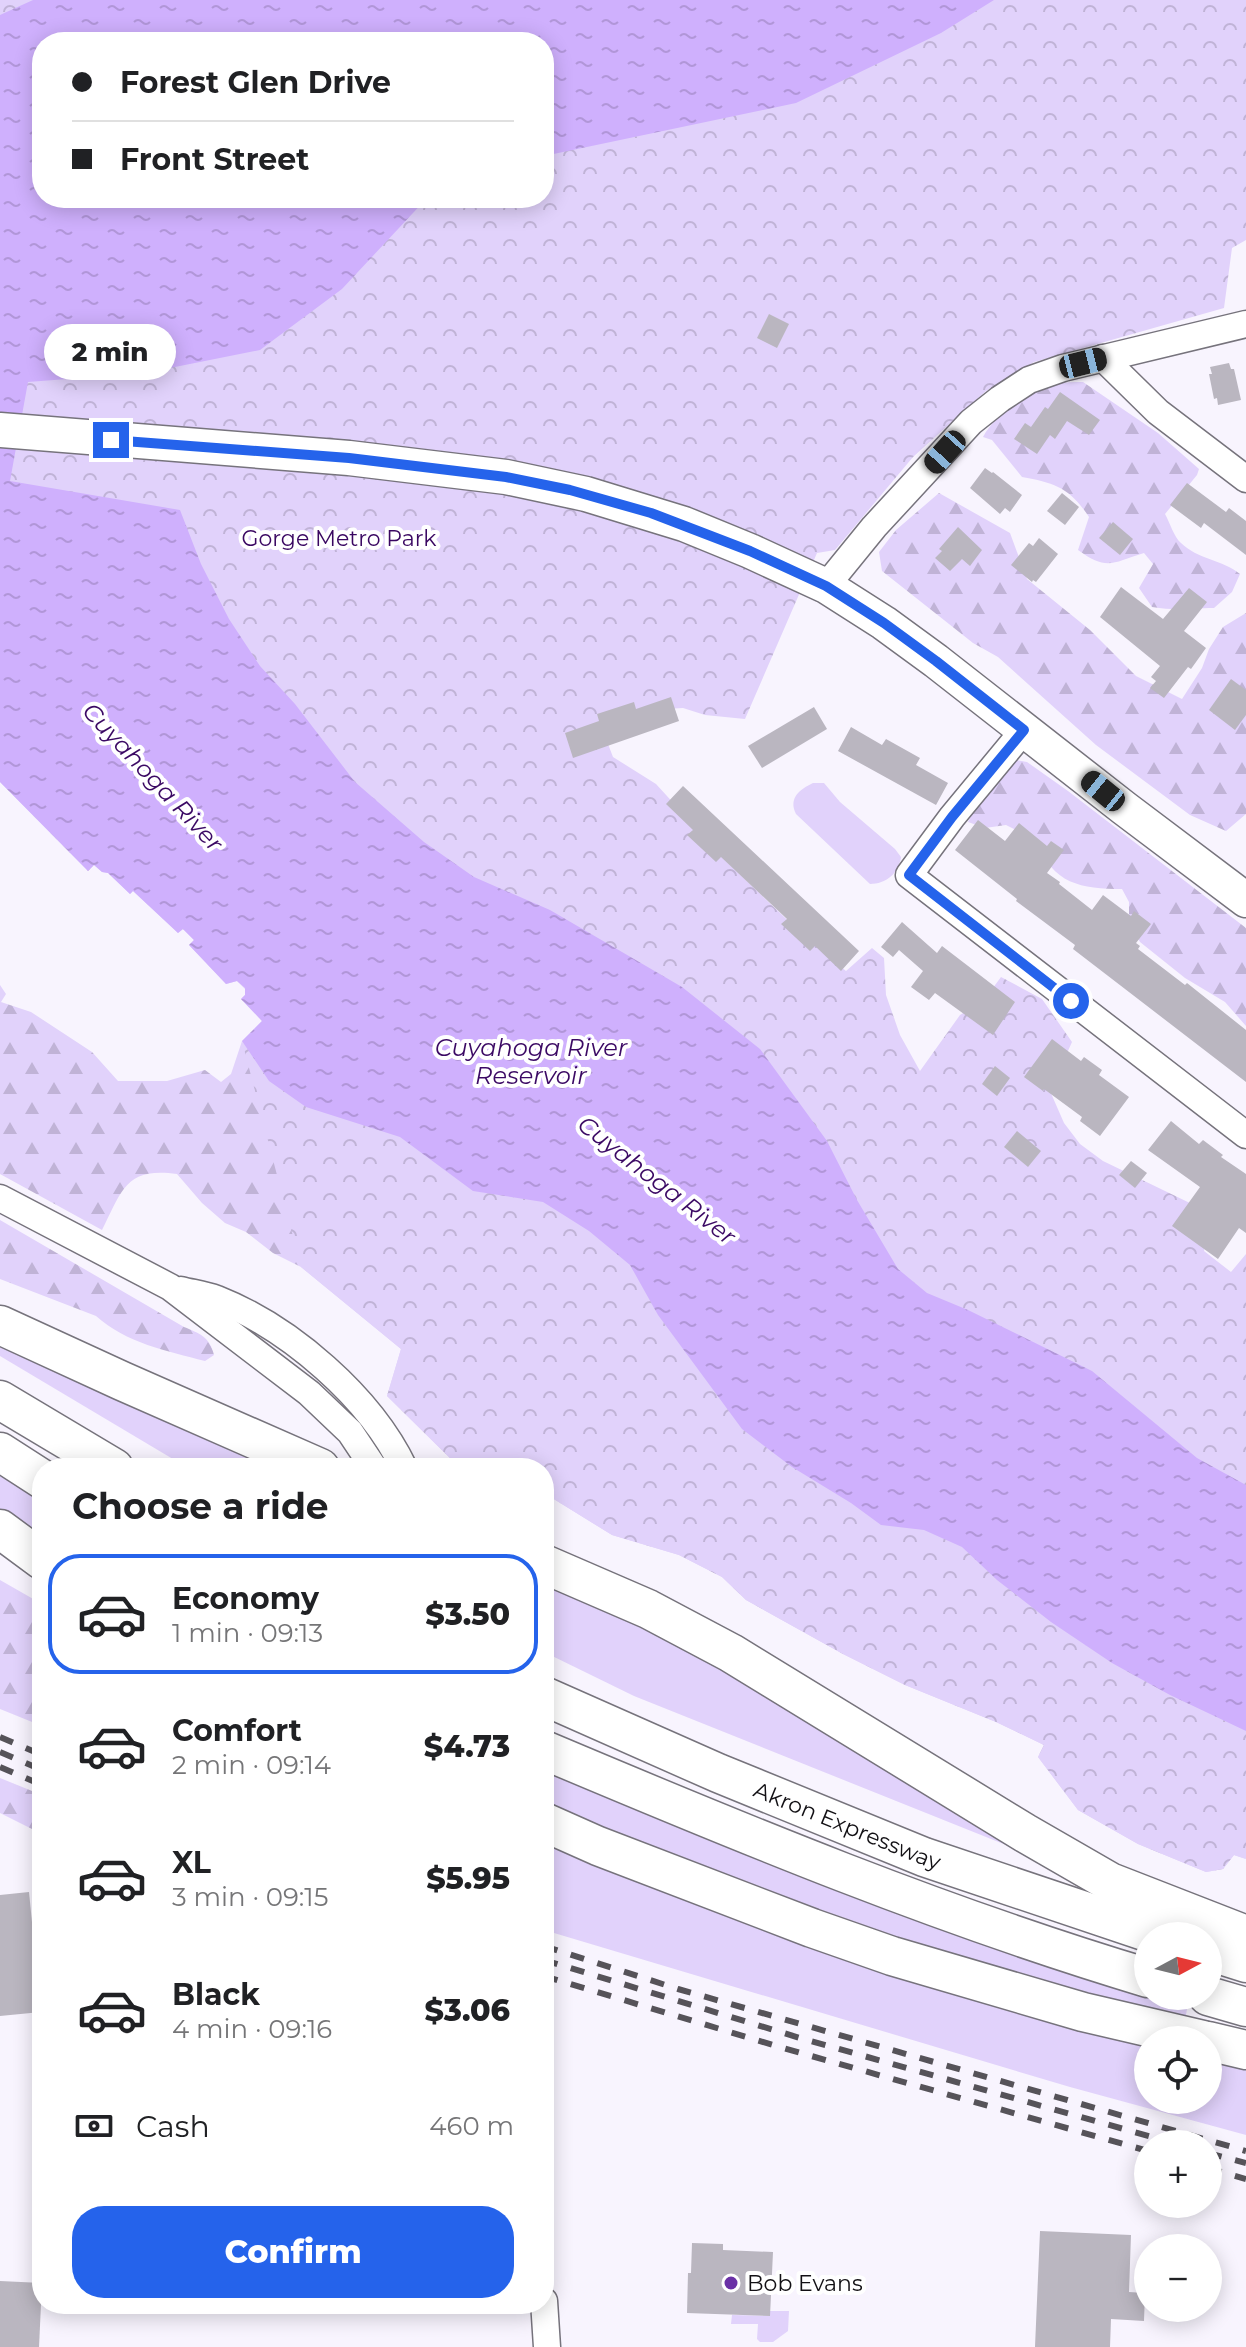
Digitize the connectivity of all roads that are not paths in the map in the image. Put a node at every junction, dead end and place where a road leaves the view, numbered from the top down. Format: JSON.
{"nodes":[{"id":1,"x":1246,"y":324,"type":"edge"},
{"id":2,"x":1103,"y":358,"type":"junction"},
{"id":3,"x":0,"y":430,"type":"edge"},
{"id":4,"x":1246,"y":479,"type":"edge"},
{"id":5,"x":826,"y":586,"type":"junction"},
{"id":6,"x":1024,"y":730,"type":"junction"},
{"id":7,"x":1246,"y":900,"type":"edge"},
{"id":8,"x":1246,"y":1135,"type":"edge"},
{"id":9,"x":0,"y":1198,"type":"edge"},
{"id":10,"x":170,"y":1287,"type":"junction"},
{"id":11,"x":0,"y":1325,"type":"edge"},
{"id":12,"x":0,"y":1400,"type":"edge"},
{"id":13,"x":0,"y":1452,"type":"edge"},
{"id":14,"x":97,"y":1458,"type":"edge"},
{"id":15,"x":297,"y":1458,"type":"edge"},
{"id":16,"x":367,"y":1458,"type":"edge"},
{"id":17,"x":400,"y":1458,"type":"edge"},
{"id":18,"x":32,"y":1473,"type":"edge"},
{"id":19,"x":0,"y":1529,"type":"edge"},
{"id":20,"x":32,"y":1553,"type":"edge"},
{"id":21,"x":554,"y":1568,"type":"edge"},
{"id":22,"x":554,"y":1700,"type":"edge"},
{"id":23,"x":554,"y":1754,"type":"edge"},
{"id":24,"x":554,"y":1826,"type":"edge"},
{"id":25,"x":1134,"y":1928,"type":"edge"},
{"id":26,"x":1246,"y":1935,"type":"edge"},
{"id":27,"x":1222,"y":1955,"type":"edge"},
{"id":28,"x":1246,"y":1963,"type":"edge"},
{"id":29,"x":1134,"y":1973,"type":"edge"},
{"id":30,"x":1222,"y":2000,"type":"edge"},
{"id":31,"x":1246,"y":2007,"type":"edge"},
{"id":32,"x":1142,"y":2026,"type":"edge"},
{"id":33,"x":1222,"y":2045,"type":"edge"},
{"id":34,"x":1246,"y":2050,"type":"edge"},
{"id":35,"x":545,"y":2314,"type":"edge"},
{"id":36,"x":547,"y":2347,"type":"edge"}],
"edges":[{"from":1,"to":2,"type":"street"},
{"from":2,"to":4,"type":"street"},
{"from":2,"to":5,"type":"street"},
{"from":3,"to":5,"type":"main road"},
{"from":5,"to":6,"type":"main road"},
{"from":6,"to":7,"type":"main road"},
{"from":6,"to":8,"type":"street"},
{"from":9,"to":10,"type":"street"},
{"from":10,"to":16,"type":"street"},
{"from":10,"to":17,"type":"street"},
{"from":11,"to":15,"type":"highway"},
{"from":12,"to":14,"type":"highway"},
{"from":13,"to":18,"type":"highway"},
{"from":19,"to":20,"type":"highway"},
{"from":21,"to":26,"type":"highway"},
{"from":22,"to":25,"type":"highway","name":"Akron Expressway"},
{"from":23,"to":29,"type":"highway","name":"Akron Expressway"},
{"from":24,"to":32,"type":"highway"},
{"from":27,"to":28,"type":"highway"},
{"from":30,"to":31,"type":"highway"},
{"from":33,"to":34,"type":"highway"},
{"from":35,"to":36,"type":"street"}]}
